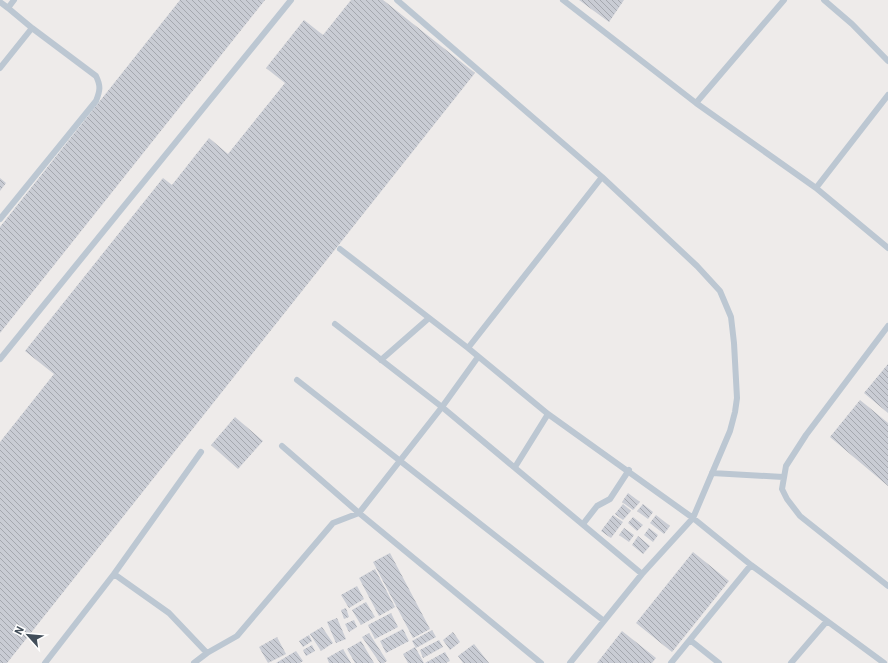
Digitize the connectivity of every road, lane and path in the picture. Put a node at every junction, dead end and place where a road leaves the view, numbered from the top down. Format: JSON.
{"nodes":[{"id":1,"x":14,"y":0,"type":"edge"},
{"id":2,"x":291,"y":0,"type":"edge"},
{"id":3,"x":397,"y":0,"type":"edge"},
{"id":4,"x":563,"y":0,"type":"edge"},
{"id":5,"x":784,"y":0,"type":"edge"},
{"id":6,"x":824,"y":0,"type":"edge"},
{"id":7,"x":0,"y":2,"type":"edge"},
{"id":8,"x":8,"y":8,"type":"junction"},
{"id":9,"x":32,"y":28,"type":"junction"},
{"id":10,"x":888,"y":60,"type":"edge"},
{"id":11,"x":0,"y":68,"type":"edge"},
{"id":12,"x":888,"y":95,"type":"edge"},
{"id":13,"x":696,"y":103,"type":"junction"},
{"id":14,"x":602,"y":177,"type":"junction"},
{"id":15,"x":816,"y":188,"type":"junction"},
{"id":16,"x":0,"y":219,"type":"edge"},
{"id":17,"x":888,"y":248,"type":"edge"},
{"id":18,"x":340,"y":249,"type":"dead end"},
{"id":19,"x":428,"y":318,"type":"junction"},
{"id":20,"x":335,"y":324,"type":"dead end"},
{"id":21,"x":888,"y":326,"type":"edge"},
{"id":22,"x":468,"y":348,"type":"junction"},
{"id":23,"x":478,"y":357,"type":"junction"},
{"id":24,"x":0,"y":359,"type":"edge"},
{"id":25,"x":381,"y":360,"type":"junction"},
{"id":26,"x":297,"y":380,"type":"dead end"},
{"id":27,"x":442,"y":407,"type":"junction"},
{"id":28,"x":548,"y":414,"type":"junction"},
{"id":29,"x":282,"y":446,"type":"dead end"},
{"id":30,"x":201,"y":452,"type":"dead end"},
{"id":31,"x":401,"y":460,"type":"junction"},
{"id":32,"x":515,"y":466,"type":"junction"},
{"id":33,"x":629,"y":470,"type":"junction"},
{"id":34,"x":712,"y":473,"type":"junction"},
{"id":35,"x":783,"y":477,"type":"junction"},
{"id":36,"x":359,"y":513,"type":"junction"},
{"id":37,"x":693,"y":518,"type":"junction"},
{"id":38,"x":583,"y":524,"type":"junction"},
{"id":39,"x":751,"y":565,"type":"junction"},
{"id":40,"x":114,"y":574,"type":"junction"},
{"id":41,"x":642,"y":574,"type":"junction"},
{"id":42,"x":888,"y":586,"type":"edge"},
{"id":43,"x":604,"y":621,"type":"junction"},
{"id":44,"x":826,"y":621,"type":"junction"},
{"id":45,"x":690,"y":640,"type":"junction"},
{"id":46,"x":207,"y":653,"type":"junction"},
{"id":47,"x":45,"y":663,"type":"edge"},
{"id":48,"x":194,"y":663,"type":"edge"},
{"id":49,"x":541,"y":663,"type":"edge"},
{"id":50,"x":570,"y":663,"type":"edge"},
{"id":51,"x":671,"y":663,"type":"edge"},
{"id":52,"x":719,"y":663,"type":"edge"},
{"id":53,"x":791,"y":663,"type":"edge"},
{"id":54,"x":884,"y":663,"type":"edge"}],
"edges":[{"from":1,"to":8,"type":"lane"},
{"from":2,"to":24,"type":"lane"},
{"from":3,"to":14,"type":"lane"},
{"from":4,"to":13,"type":"lane"},
{"from":5,"to":13,"type":"lane"},
{"from":6,"to":10,"type":"lane"},
{"from":7,"to":8,"type":"lane"},
{"from":8,"to":9,"type":"lane"},
{"from":9,"to":11,"type":"lane"},
{"from":9,"to":16,"type":"lane"},
{"from":12,"to":15,"type":"lane"},
{"from":13,"to":15,"type":"lane"},
{"from":14,"to":22,"type":"lane"},
{"from":14,"to":34,"type":"lane"},
{"from":15,"to":17,"type":"lane"},
{"from":18,"to":19,"type":"lane"},
{"from":19,"to":22,"type":"lane"},
{"from":19,"to":25,"type":"lane"},
{"from":20,"to":25,"type":"lane"},
{"from":21,"to":35,"type":"lane"},
{"from":22,"to":23,"type":"lane"},
{"from":23,"to":27,"type":"lane"},
{"from":23,"to":28,"type":"lane"},
{"from":25,"to":27,"type":"lane"},
{"from":26,"to":31,"type":"lane"},
{"from":27,"to":31,"type":"lane"},
{"from":27,"to":32,"type":"lane"},
{"from":28,"to":32,"type":"lane"},
{"from":28,"to":33,"type":"lane"},
{"from":29,"to":36,"type":"lane"},
{"from":30,"to":40,"type":"lane"},
{"from":31,"to":36,"type":"lane"},
{"from":31,"to":43,"type":"lane"},
{"from":32,"to":38,"type":"lane"},
{"from":33,"to":37,"type":"lane"},
{"from":33,"to":38,"type":"lane"},
{"from":34,"to":35,"type":"lane"},
{"from":34,"to":37,"type":"lane"},
{"from":35,"to":42,"type":"lane"},
{"from":36,"to":46,"type":"lane"},
{"from":36,"to":49,"type":"lane"},
{"from":37,"to":39,"type":"lane"},
{"from":37,"to":41,"type":"lane"},
{"from":38,"to":41,"type":"lane"},
{"from":39,"to":44,"type":"lane"},
{"from":39,"to":45,"type":"lane"},
{"from":40,"to":46,"type":"lane"},
{"from":40,"to":47,"type":"lane"},
{"from":41,"to":43,"type":"lane"},
{"from":43,"to":50,"type":"lane"},
{"from":44,"to":53,"type":"lane"},
{"from":44,"to":54,"type":"lane"},
{"from":45,"to":51,"type":"lane"},
{"from":45,"to":52,"type":"lane"},
{"from":46,"to":48,"type":"lane"}]}
